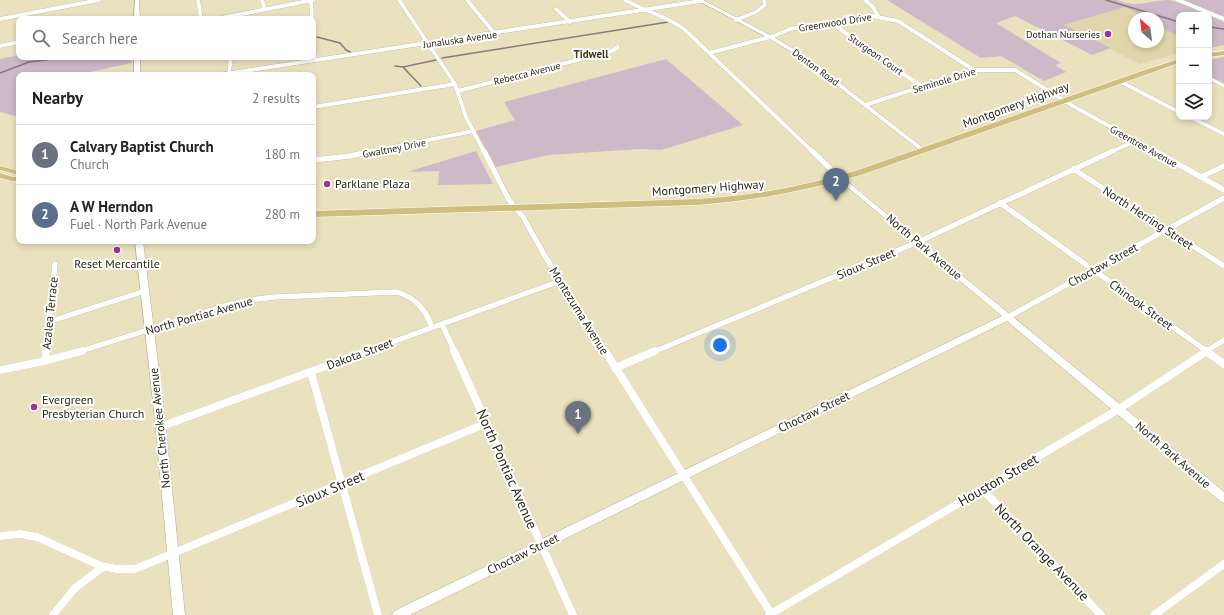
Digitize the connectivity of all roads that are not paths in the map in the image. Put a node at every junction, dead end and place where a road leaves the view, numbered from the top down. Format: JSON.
{"nodes":[{"id":1,"x":99,"y":0,"type":"edge"},
{"id":2,"x":137,"y":0,"type":"edge"},
{"id":3,"x":198,"y":0,"type":"edge"},
{"id":4,"x":262,"y":0,"type":"edge"},
{"id":5,"x":312,"y":0,"type":"edge"},
{"id":6,"x":399,"y":0,"type":"edge"},
{"id":7,"x":467,"y":0,"type":"edge"},
{"id":8,"x":625,"y":0,"type":"edge"},
{"id":9,"x":764,"y":0,"type":"edge"},
{"id":10,"x":865,"y":0,"type":"edge"},
{"id":11,"x":1178,"y":0,"type":"edge"},
{"id":12,"x":700,"y":1,"type":"edge"},
{"id":13,"x":265,"y":9,"type":"junction"},
{"id":14,"x":556,"y":9,"type":"dead end"},
{"id":15,"x":643,"y":10,"type":"junction"},
{"id":16,"x":137,"y":16,"type":"edge"},
{"id":17,"x":201,"y":16,"type":"edge"},
{"id":18,"x":238,"y":16,"type":"edge"},
{"id":19,"x":312,"y":16,"type":"edge"},
{"id":20,"x":878,"y":16,"type":"junction"},
{"id":21,"x":0,"y":19,"type":"edge"},
{"id":22,"x":1224,"y":19,"type":"edge"},
{"id":23,"x":736,"y":20,"type":"junction"},
{"id":24,"x":570,"y":22,"type":"junction"},
{"id":25,"x":830,"y":22,"type":"junction"},
{"id":26,"x":495,"y":34,"type":"junction"},
{"id":27,"x":770,"y":37,"type":"junction"},
{"id":28,"x":16,"y":43,"type":"edge"},
{"id":29,"x":428,"y":43,"type":"junction"},
{"id":30,"x":0,"y":46,"type":"edge"},
{"id":31,"x":618,"y":47,"type":"dead end"},
{"id":32,"x":709,"y":53,"type":"junction"},
{"id":33,"x":1224,"y":53,"type":"edge"},
{"id":34,"x":1212,"y":55,"type":"edge"},
{"id":35,"x":137,"y":60,"type":"edge"},
{"id":36,"x":231,"y":60,"type":"edge"},
{"id":37,"x":315,"y":60,"type":"edge"},
{"id":38,"x":316,"y":60,"type":"edge"},
{"id":39,"x":1176,"y":64,"type":"edge"},
{"id":40,"x":974,"y":70,"type":"junction"},
{"id":41,"x":137,"y":72,"type":"edge"},
{"id":42,"x":229,"y":72,"type":"edge"},
{"id":43,"x":236,"y":72,"type":"edge"},
{"id":44,"x":1212,"y":80,"type":"edge"},
{"id":45,"x":1119,"y":81,"type":"junction"},
{"id":46,"x":455,"y":84,"type":"junction"},
{"id":47,"x":1224,"y":86,"type":"edge"},
{"id":48,"x":922,"y":87,"type":"junction"},
{"id":49,"x":458,"y":91,"type":"junction"},
{"id":50,"x":1065,"y":100,"type":"junction"},
{"id":51,"x":865,"y":105,"type":"junction"},
{"id":52,"x":316,"y":107,"type":"edge"},
{"id":53,"x":1176,"y":110,"type":"edge"},
{"id":54,"x":1196,"y":120,"type":"edge"},
{"id":55,"x":474,"y":131,"type":"junction"},
{"id":56,"x":1224,"y":134,"type":"edge"},
{"id":57,"x":1135,"y":141,"type":"junction"},
{"id":58,"x":923,"y":150,"type":"junction"},
{"id":59,"x":316,"y":160,"type":"edge"},
{"id":60,"x":1224,"y":166,"type":"edge"},
{"id":61,"x":0,"y":168,"type":"edge"},
{"id":62,"x":1073,"y":169,"type":"junction"},
{"id":63,"x":16,"y":172,"type":"edge"},
{"id":64,"x":0,"y":175,"type":"edge"},
{"id":65,"x":1201,"y":178,"type":"junction"},
{"id":66,"x":16,"y":179,"type":"edge"},
{"id":67,"x":841,"y":179,"type":"junction"},
{"id":68,"x":1224,"y":190,"type":"edge"},
{"id":69,"x":1224,"y":198,"type":"edge"},
{"id":70,"x":1000,"y":203,"type":"junction"},
{"id":71,"x":515,"y":208,"type":"junction"},
{"id":72,"x":316,"y":214,"type":"edge"},
{"id":73,"x":1166,"y":230,"type":"junction"},
{"id":74,"x":918,"y":242,"type":"junction"},
{"id":75,"x":139,"y":244,"type":"edge"},
{"id":76,"x":55,"y":264,"type":"dead end"},
{"id":77,"x":1224,"y":266,"type":"edge"},
{"id":78,"x":1093,"y":270,"type":"junction"},
{"id":79,"x":560,"y":281,"type":"junction"},
{"id":80,"x":145,"y":291,"type":"junction"},
{"id":81,"x":1008,"y":317,"type":"junction"},
{"id":82,"x":48,"y":322,"type":"junction"},
{"id":83,"x":442,"y":324,"type":"junction"},
{"id":84,"x":432,"y":327,"type":"junction"},
{"id":85,"x":150,"y":330,"type":"junction"},
{"id":86,"x":1224,"y":340,"type":"edge"},
{"id":87,"x":1206,"y":351,"type":"junction"},
{"id":88,"x":45,"y":361,"type":"junction"},
{"id":89,"x":1224,"y":364,"type":"edge"},
{"id":90,"x":615,"y":368,"type":"junction"},
{"id":91,"x":0,"y":370,"type":"edge"},
{"id":92,"x":311,"y":372,"type":"junction"},
{"id":93,"x":1119,"y":409,"type":"junction"},
{"id":94,"x":487,"y":423,"type":"junction"},
{"id":95,"x":160,"y":427,"type":"junction"},
{"id":96,"x":683,"y":475,"type":"junction"},
{"id":97,"x":342,"y":484,"type":"junction"},
{"id":98,"x":982,"y":489,"type":"junction"},
{"id":99,"x":1224,"y":498,"type":"edge"},
{"id":100,"x":0,"y":536,"type":"edge"},
{"id":101,"x":541,"y":545,"type":"junction"},
{"id":102,"x":173,"y":554,"type":"junction"},
{"id":103,"x":1224,"y":564,"type":"edge"},
{"id":104,"x":103,"y":567,"type":"junction"},
{"id":105,"x":53,"y":615,"type":"edge"},
{"id":106,"x":179,"y":615,"type":"edge"},
{"id":107,"x":378,"y":615,"type":"edge"},
{"id":108,"x":398,"y":615,"type":"edge"},
{"id":109,"x":573,"y":615,"type":"edge"},
{"id":110,"x":770,"y":615,"type":"edge"},
{"id":111,"x":1101,"y":615,"type":"edge"},
{"id":112,"x":1154,"y":615,"type":"edge"}],
"edges":[{"from":1,"to":21,"type":"street"},
{"from":2,"to":16,"type":"street"},
{"from":3,"to":17,"type":"street"},
{"from":4,"to":13,"type":"street"},
{"from":5,"to":13,"type":"street"},
{"from":5,"to":19,"type":"street"},
{"from":6,"to":29,"type":"street","name":"Montezuma Avenue"},
{"from":7,"to":26,"type":"street"},
{"from":8,"to":15,"type":"street","name":"North Park Avenue"},
{"from":9,"to":23,"type":"street"},
{"from":10,"to":20,"type":"street"},
{"from":11,"to":22,"type":"street"},
{"from":12,"to":15,"type":"street","name":"Junaluska Avenue"},
{"from":12,"to":23,"type":"street","name":"Denton Road"},
{"from":13,"to":18,"type":"street"},
{"from":14,"to":24,"type":"street"},
{"from":15,"to":24,"type":"street","name":"Junaluska Avenue"},
{"from":15,"to":32,"type":"street","name":"North Park Avenue"},
{"from":20,"to":25,"type":"street","name":"Greenwood Drive"},
{"from":20,"to":40,"type":"street","name":"Greenwood Drive"},
{"from":23,"to":27,"type":"street","name":"Denton Road"},
{"from":24,"to":26,"type":"street","name":"Junaluska Avenue"},
{"from":25,"to":27,"type":"street","name":"Greenwood Drive"},
{"from":25,"to":48,"type":"street","name":"Sturgeon Court"},
{"from":26,"to":29,"type":"street","name":"Junaluska Avenue"},
{"from":27,"to":32,"type":"street","name":"Greenwood Drive"},
{"from":27,"to":51,"type":"street","name":"Denton Road"},
{"from":28,"to":30,"type":"street"},
{"from":29,"to":38,"type":"street","name":"Junaluska Avenue"},
{"from":29,"to":46,"type":"street","name":"Montezuma Avenue"},
{"from":31,"to":49,"type":"street","name":"Rebecca Avenue"},
{"from":32,"to":67,"type":"street","name":"North Park Avenue"},
{"from":33,"to":34,"type":"main road"},
{"from":35,"to":41,"type":"street"},
{"from":36,"to":42,"type":"street"},
{"from":37,"to":43,"type":"street","name":"Junaluska Avenue"},
{"from":39,"to":45,"type":"main road","name":"Montgomery Highway"},
{"from":40,"to":48,"type":"street","name":"Seminole Drive"},
{"from":40,"to":50,"type":"street","name":"Seminole Drive"},
{"from":44,"to":47,"type":"street"},
{"from":45,"to":50,"type":"main road","name":"Montgomery Highway"},
{"from":45,"to":53,"type":"street"},
{"from":46,"to":49,"type":"street","name":"Montezuma Avenue"},
{"from":46,"to":52,"type":"street"},
{"from":48,"to":51,"type":"street","name":"Seminole Drive"},
{"from":49,"to":55,"type":"street","name":"Montezuma Avenue"},
{"from":50,"to":57,"type":"street","name":"Greentree Avenue"},
{"from":50,"to":58,"type":"main road","name":"Montgomery Highway"},
{"from":51,"to":58,"type":"street","name":"Denton Road"},
{"from":54,"to":56,"type":"street"},
{"from":55,"to":59,"type":"street","name":"Gwaltney Drive"},
{"from":55,"to":71,"type":"street","name":"Montezuma Avenue"},
{"from":57,"to":62,"type":"street","name":"Sioux Street"},
{"from":57,"to":65,"type":"street","name":"Greentree Avenue"},
{"from":58,"to":67,"type":"main road","name":"Montgomery Highway"},
{"from":60,"to":65,"type":"street"},
{"from":61,"to":63,"type":"main road"},
{"from":62,"to":70,"type":"street","name":"Sioux Street"},
{"from":62,"to":73,"type":"street","name":"North Herring Street"},
{"from":64,"to":66,"type":"main road"},
{"from":65,"to":68,"type":"street","name":"Greentree Avenue"},
{"from":67,"to":71,"type":"main road","name":"Montgomery Highway"},
{"from":67,"to":74,"type":"street","name":"North Park Avenue"},
{"from":69,"to":73,"type":"street","name":"Choctaw Street"},
{"from":70,"to":74,"type":"street","name":"Sioux Street"},
{"from":70,"to":78,"type":"street","name":"Chinook Street"},
{"from":71,"to":72,"type":"main road","name":"Montgomery Highway"},
{"from":71,"to":79,"type":"street","name":"Montezuma Avenue"},
{"from":73,"to":77,"type":"street","name":"North Herring Street"},
{"from":73,"to":78,"type":"street","name":"Choctaw Street"},
{"from":74,"to":81,"type":"street","name":"North Park Avenue"},
{"from":74,"to":90,"type":"street","name":"Sioux Street"},
{"from":75,"to":80,"type":"street","name":"North Cherokee Avenue"},
{"from":76,"to":82,"type":"street","name":"Azalea Terrace"},
{"from":78,"to":81,"type":"street","name":"Choctaw Street"},
{"from":78,"to":87,"type":"street","name":"Chinook Street"},
{"from":79,"to":83,"type":"street","name":"Dakota Street"},
{"from":79,"to":90,"type":"street","name":"Montezuma Avenue"},
{"from":80,"to":82,"type":"street"},
{"from":80,"to":85,"type":"street","name":"North Cherokee Avenue"},
{"from":81,"to":93,"type":"street","name":"North Park Avenue"},
{"from":81,"to":96,"type":"street","name":"Choctaw Street"},
{"from":82,"to":88,"type":"street","name":"Azalea Terrace"},
{"from":83,"to":84,"type":"street","name":"Dakota Street"},
{"from":83,"to":94,"type":"street","name":"North Pontiac Avenue"},
{"from":84,"to":85,"type":"street","name":"North Pontiac Avenue"},
{"from":84,"to":92,"type":"street","name":"Dakota Street"},
{"from":85,"to":88,"type":"street","name":"North Pontiac Avenue"},
{"from":85,"to":95,"type":"street","name":"North Cherokee Avenue"},
{"from":86,"to":87,"type":"street","name":"Houston Street"},
{"from":87,"to":89,"type":"street","name":"Chinook Street"},
{"from":87,"to":93,"type":"street","name":"Houston Street"},
{"from":88,"to":91,"type":"street","name":"North Pontiac Avenue"},
{"from":90,"to":96,"type":"street","name":"Montezuma Avenue"},
{"from":92,"to":95,"type":"street","name":"Dakota Street"},
{"from":92,"to":97,"type":"street"},
{"from":93,"to":98,"type":"street","name":"Houston Street"},
{"from":93,"to":99,"type":"street","name":"North Park Avenue"},
{"from":94,"to":97,"type":"street","name":"Sioux Street"},
{"from":94,"to":101,"type":"street","name":"North Pontiac Avenue"},
{"from":95,"to":102,"type":"street","name":"North Cherokee Avenue"},
{"from":96,"to":101,"type":"street","name":"Choctaw Street"},
{"from":96,"to":110,"type":"street","name":"Montezuma Avenue"},
{"from":97,"to":102,"type":"street","name":"Sioux Street"},
{"from":97,"to":107,"type":"street"},
{"from":98,"to":110,"type":"street","name":"Houston Street"},
{"from":98,"to":111,"type":"street","name":"North Orange Avenue"},
{"from":100,"to":104,"type":"street","name":"Sioux Street"},
{"from":101,"to":108,"type":"street","name":"Choctaw Street"},
{"from":101,"to":109,"type":"street","name":"North Pontiac Avenue"},
{"from":102,"to":104,"type":"street","name":"Sioux Street"},
{"from":102,"to":106,"type":"street","name":"North Cherokee Avenue"},
{"from":103,"to":112,"type":"street"},
{"from":104,"to":105,"type":"street"}]}
